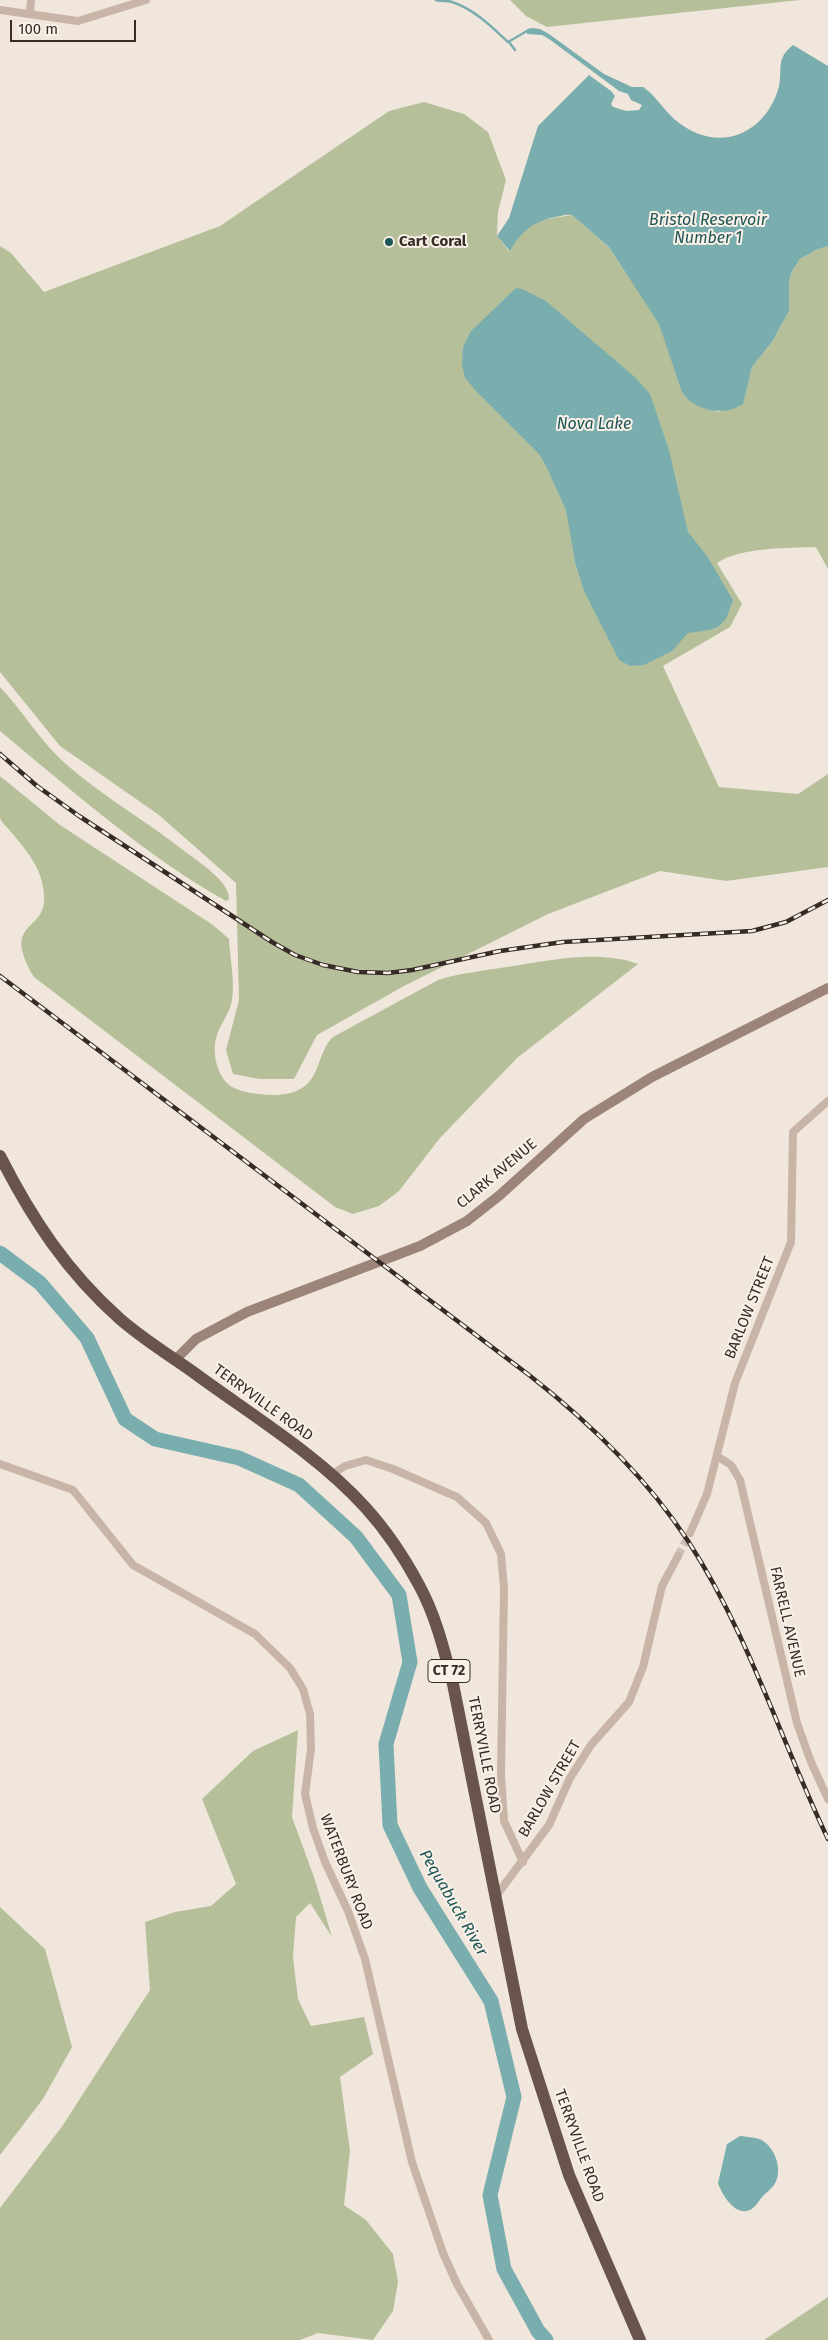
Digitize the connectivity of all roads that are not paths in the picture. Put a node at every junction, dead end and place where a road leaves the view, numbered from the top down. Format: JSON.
{"nodes":[{"id":1,"x":31,"y":0,"type":"edge"},
{"id":2,"x":146,"y":0,"type":"edge"},
{"id":3,"x":0,"y":10,"type":"edge"},
{"id":4,"x":30,"y":13,"type":"junction"},
{"id":5,"x":828,"y":988,"type":"edge"},
{"id":6,"x":828,"y":1101,"type":"edge"},
{"id":7,"x":0,"y":1156,"type":"edge"},
{"id":8,"x":175,"y":1360,"type":"junction"},
{"id":9,"x":717,"y":1456,"type":"junction"},
{"id":10,"x":0,"y":1464,"type":"edge"},
{"id":11,"x":332,"y":1476,"type":"junction"},
{"id":12,"x":690,"y":1533,"type":"tunnel mouth"},
{"id":13,"x":678,"y":1556,"type":"tunnel mouth"},
{"id":14,"x":828,"y":1800,"type":"edge"},
{"id":15,"x":523,"y":1862,"type":"junction"},
{"id":16,"x":496,"y":1896,"type":"junction"},
{"id":17,"x":489,"y":2340,"type":"edge"},
{"id":18,"x":640,"y":2340,"type":"edge"}],
"edges":[{"from":1,"to":4,"type":"street"},
{"from":2,"to":4,"type":"street"},
{"from":3,"to":4,"type":"street"},
{"from":5,"to":8,"type":"main road","name":"CLARK AVENUE"},
{"from":6,"to":9,"type":"street","name":"BARLOW STREET"},
{"from":7,"to":8,"type":"highway","name":"TERRYVILLE ROAD","number":"CT 72"},
{"from":8,"to":11,"type":"highway","name":"TERRYVILLE ROAD","number":"CT 72"},
{"from":9,"to":12,"type":"street","name":"BARLOW STREET"},
{"from":9,"to":14,"type":"street","name":"FARRELL AVENUE"},
{"from":10,"to":17,"type":"street","name":"WATERBURY ROAD"},
{"from":11,"to":15,"type":"street"},
{"from":11,"to":16,"type":"highway","name":"TERRYVILLE ROAD","number":"CT 72"},
{"from":13,"to":15,"type":"street","name":"BARLOW STREET"},
{"from":15,"to":16,"type":"street","name":"BARLOW STREET"},
{"from":16,"to":18,"type":"highway","name":"TERRYVILLE ROAD","number":"CT 72"}]}
